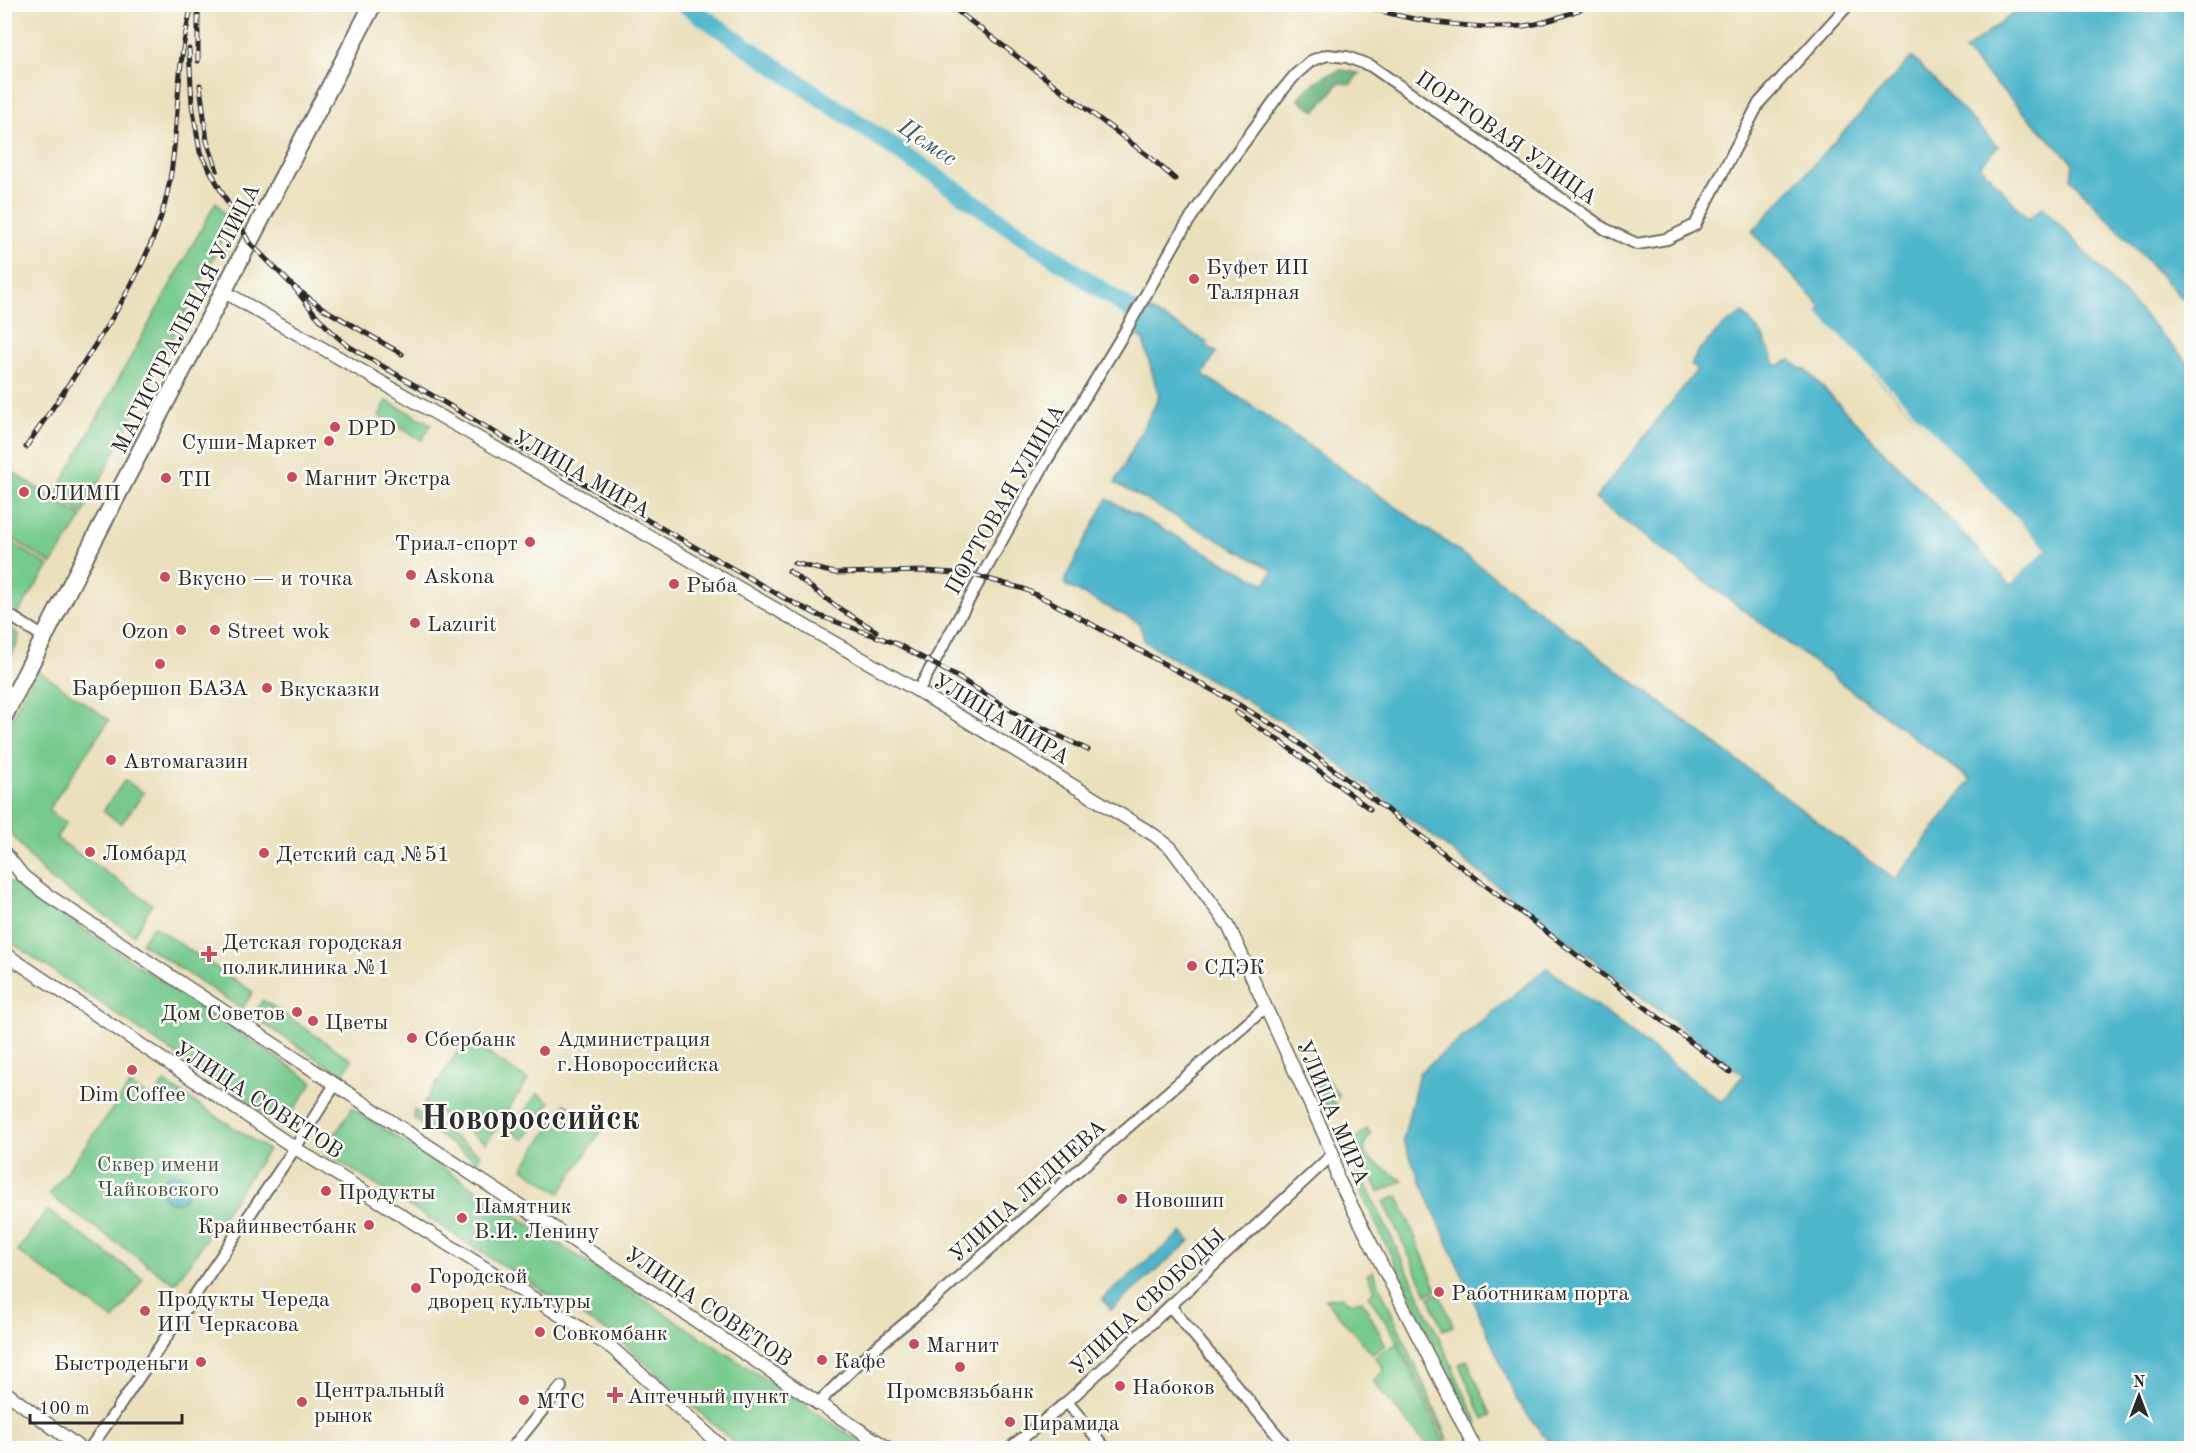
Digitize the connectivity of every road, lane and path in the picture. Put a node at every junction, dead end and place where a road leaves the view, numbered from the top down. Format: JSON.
{"nodes":[{"id":1,"x":374,"y":4,"type":"edge"},
{"id":2,"x":1849,"y":4,"type":"edge"},
{"id":3,"x":224,"y":291,"type":"junction"},
{"id":4,"x":4,"y":612,"type":"edge"},
{"id":5,"x":44,"y":637,"type":"junction"},
{"id":6,"x":918,"y":691,"type":"junction"},
{"id":7,"x":4,"y":716,"type":"edge"},
{"id":8,"x":4,"y":852,"type":"edge"},
{"id":9,"x":4,"y":953,"type":"edge"},
{"id":10,"x":1265,"y":1008,"type":"junction"},
{"id":11,"x":334,"y":1086,"type":"junction"},
{"id":12,"x":295,"y":1148,"type":"junction"},
{"id":13,"x":1333,"y":1154,"type":"junction"},
{"id":14,"x":1170,"y":1306,"type":"junction"},
{"id":15,"x":561,"y":1387,"type":"dead end"},
{"id":16,"x":4,"y":1391,"type":"edge"},
{"id":17,"x":1067,"y":1402,"type":"junction"},
{"id":18,"x":817,"y":1404,"type":"junction"},
{"id":19,"x":80,"y":1449,"type":"edge"},
{"id":20,"x":90,"y":1449,"type":"edge"},
{"id":21,"x":512,"y":1449,"type":"edge"},
{"id":22,"x":723,"y":1449,"type":"edge"},
{"id":23,"x":888,"y":1449,"type":"edge"},
{"id":24,"x":1010,"y":1449,"type":"edge"},
{"id":25,"x":1105,"y":1449,"type":"edge"},
{"id":26,"x":1288,"y":1449,"type":"edge"},
{"id":27,"x":1475,"y":1449,"type":"edge"}],
"edges":[{"from":1,"to":3,"type":"highway","name":"МАГИСТРАЛЬНАЯ УЛИЦА"},
{"from":2,"to":6,"type":"street","name":"ПОРТОВАЯ УЛИЦА"},
{"from":3,"to":5,"type":"highway","name":"МАГИСТРАЛЬНАЯ УЛИЦА"},
{"from":3,"to":6,"type":"street","name":"УЛИЦА МИРА"},
{"from":4,"to":5,"type":"street"},
{"from":5,"to":7,"type":"highway","name":"МАГИСТРАЛЬНАЯ УЛИЦА"},
{"from":6,"to":10,"type":"street","name":"УЛИЦА МИРА"},
{"from":8,"to":11,"type":"street","name":"УЛИЦА СОВЕТОВ"},
{"from":9,"to":12,"type":"street","name":"УЛИЦА СОВЕТОВ"},
{"from":10,"to":13,"type":"street","name":"УЛИЦА МИРА"},
{"from":10,"to":18,"type":"street","name":"УЛИЦА ЛЕДНЕВА"},
{"from":11,"to":12,"type":"street"},
{"from":11,"to":18,"type":"street","name":"УЛИЦА СОВЕТОВ"},
{"from":12,"to":20,"type":"street"},
{"from":12,"to":22,"type":"street","name":"УЛИЦА СОВЕТОВ"},
{"from":13,"to":14,"type":"street","name":"УЛИЦА СВОБОДЫ"},
{"from":13,"to":27,"type":"street","name":"УЛИЦА МИРА"},
{"from":14,"to":17,"type":"street","name":"УЛИЦА СВОБОДЫ"},
{"from":14,"to":26,"type":"street"},
{"from":15,"to":21,"type":"street"},
{"from":16,"to":19,"type":"street"},
{"from":17,"to":24,"type":"street","name":"УЛИЦА СВОБОДЫ"},
{"from":17,"to":25,"type":"street"},
{"from":18,"to":23,"type":"street","name":"УЛИЦА СОВЕТОВ"}]}
